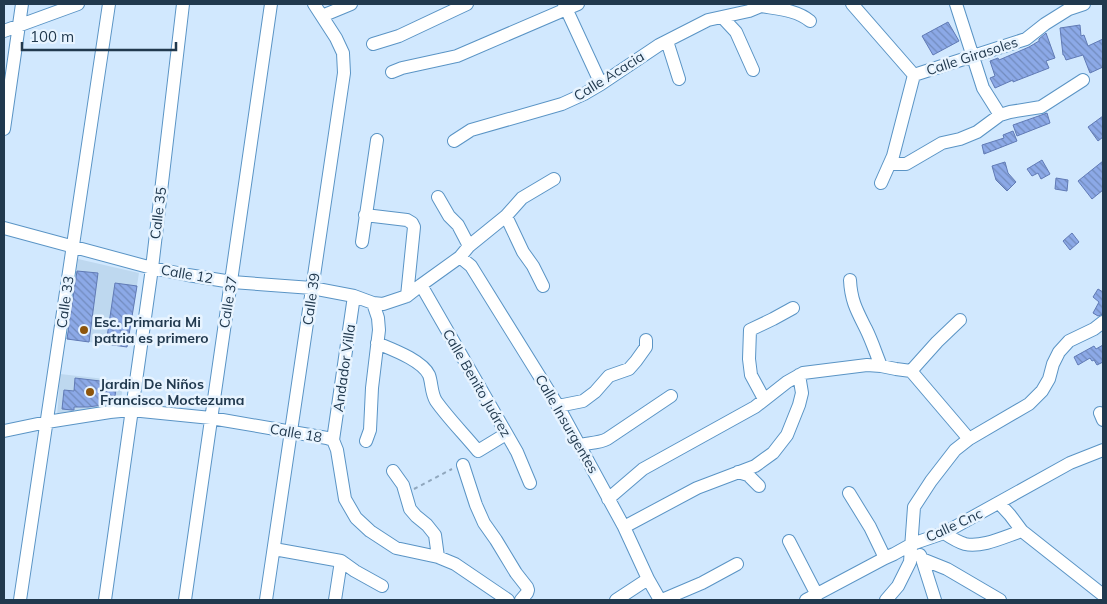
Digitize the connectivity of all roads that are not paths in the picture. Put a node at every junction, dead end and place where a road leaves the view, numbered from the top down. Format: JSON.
{"nodes":[{"id":1,"x":22,"y":4,"type":"edge"},
{"id":2,"x":78,"y":4,"type":"edge"},
{"id":3,"x":108,"y":4,"type":"edge"},
{"id":4,"x":183,"y":4,"type":"edge"},
{"id":5,"x":271,"y":4,"type":"edge"},
{"id":6,"x":314,"y":4,"type":"edge"},
{"id":7,"x":351,"y":4,"type":"edge"},
{"id":8,"x":467,"y":4,"type":"edge"},
{"id":9,"x":852,"y":4,"type":"edge"},
{"id":10,"x":956,"y":4,"type":"edge"},
{"id":11,"x":1084,"y":4,"type":"edge"},
{"id":12,"x":762,"y":5,"type":"edge"},
{"id":13,"x":569,"y":6,"type":"edge"},
{"id":14,"x":322,"y":16,"type":"junction"},
{"id":15,"x":722,"y":17,"type":"junction"},
{"id":16,"x":810,"y":20,"type":"dead end"},
{"id":17,"x":19,"y":25,"type":"junction"},
{"id":18,"x":4,"y":32,"type":"edge"},
{"id":19,"x":667,"y":41,"type":"junction"},
{"id":20,"x":373,"y":44,"type":"dead end"},
{"id":21,"x":973,"y":56,"type":"junction"},
{"id":22,"x":752,"y":70,"type":"dead end"},
{"id":23,"x":392,"y":72,"type":"dead end"},
{"id":24,"x":914,"y":75,"type":"junction"},
{"id":25,"x":679,"y":79,"type":"dead end"},
{"id":26,"x":1083,"y":80,"type":"dead end"},
{"id":27,"x":601,"y":84,"type":"junction"},
{"id":28,"x":1000,"y":115,"type":"junction"},
{"id":29,"x":4,"y":129,"type":"edge"},
{"id":30,"x":377,"y":140,"type":"dead end"},
{"id":31,"x":454,"y":141,"type":"dead end"},
{"id":32,"x":890,"y":164,"type":"junction"},
{"id":33,"x":554,"y":179,"type":"dead end"},
{"id":34,"x":881,"y":183,"type":"dead end"},
{"id":35,"x":438,"y":197,"type":"dead end"},
{"id":36,"x":365,"y":215,"type":"junction"},
{"id":37,"x":506,"y":216,"type":"junction"},
{"id":38,"x":4,"y":228,"type":"edge"},
{"id":39,"x":362,"y":242,"type":"dead end"},
{"id":40,"x":468,"y":246,"type":"junction"},
{"id":41,"x":73,"y":247,"type":"junction"},
{"id":42,"x":460,"y":257,"type":"junction"},
{"id":43,"x":152,"y":268,"type":"junction"},
{"id":44,"x":850,"y":280,"type":"dead end"},
{"id":45,"x":232,"y":282,"type":"junction"},
{"id":46,"x":421,"y":285,"type":"junction"},
{"id":47,"x":543,"y":286,"type":"dead end"},
{"id":48,"x":312,"y":288,"type":"junction"},
{"id":49,"x":354,"y":296,"type":"junction"},
{"id":50,"x":408,"y":296,"type":"junction"},
{"id":51,"x":373,"y":303,"type":"junction"},
{"id":52,"x":793,"y":308,"type":"dead end"},
{"id":53,"x":960,"y":320,"type":"dead end"},
{"id":54,"x":1103,"y":322,"type":"edge"},
{"id":55,"x":646,"y":340,"type":"dead end"},
{"id":56,"x":377,"y":343,"type":"junction"},
{"id":57,"x":881,"y":366,"type":"junction"},
{"id":58,"x":911,"y":371,"type":"junction"},
{"id":59,"x":799,"y":375,"type":"junction"},
{"id":60,"x":671,"y":396,"type":"dead end"},
{"id":61,"x":764,"y":399,"type":"junction"},
{"id":62,"x":558,"y":406,"type":"junction"},
{"id":63,"x":131,"y":410,"type":"junction"},
{"id":64,"x":211,"y":418,"type":"junction"},
{"id":65,"x":47,"y":422,"type":"junction"},
{"id":66,"x":4,"y":431,"type":"edge"},
{"id":67,"x":291,"y":431,"type":"junction"},
{"id":68,"x":506,"y":434,"type":"junction"},
{"id":69,"x":969,"y":439,"type":"junction"},
{"id":70,"x":333,"y":440,"type":"junction"},
{"id":71,"x":366,"y":441,"type":"dead end"},
{"id":72,"x":579,"y":445,"type":"junction"},
{"id":73,"x":1103,"y":450,"type":"edge"},
{"id":74,"x":463,"y":465,"type":"road end"},
{"id":75,"x":393,"y":471,"type":"dead end"},
{"id":76,"x":738,"y":472,"type":"junction"},
{"id":77,"x":530,"y":483,"type":"dead end"},
{"id":78,"x":759,"y":486,"type":"dead end"},
{"id":79,"x":849,"y":493,"type":"dead end"},
{"id":80,"x":608,"y":498,"type":"junction"},
{"id":81,"x":998,"y":503,"type":"junction"},
{"id":82,"x":624,"y":527,"type":"junction"},
{"id":83,"x":1022,"y":531,"type":"junction"},
{"id":84,"x":944,"y":533,"type":"junction"},
{"id":85,"x":789,"y":541,"type":"dead end"},
{"id":86,"x":912,"y":544,"type":"junction"},
{"id":87,"x":274,"y":549,"type":"junction"},
{"id":88,"x":438,"y":557,"type":"junction"},
{"id":89,"x":885,"y":558,"type":"junction"},
{"id":90,"x":922,"y":559,"type":"junction"},
{"id":91,"x":341,"y":561,"type":"junction"},
{"id":92,"x":737,"y":564,"type":"dead end"},
{"id":93,"x":648,"y":579,"type":"junction"},
{"id":94,"x":382,"y":586,"type":"dead end"},
{"id":95,"x":1103,"y":595,"type":"edge"},
{"id":96,"x":811,"y":597,"type":"edge"},
{"id":97,"x":20,"y":600,"type":"edge"},
{"id":98,"x":105,"y":600,"type":"edge"},
{"id":99,"x":185,"y":600,"type":"edge"},
{"id":100,"x":266,"y":600,"type":"edge"},
{"id":101,"x":335,"y":600,"type":"edge"},
{"id":102,"x":508,"y":600,"type":"edge"},
{"id":103,"x":521,"y":600,"type":"edge"},
{"id":104,"x":616,"y":600,"type":"edge"},
{"id":105,"x":661,"y":600,"type":"edge"},
{"id":106,"x":886,"y":600,"type":"edge"},
{"id":107,"x":935,"y":600,"type":"edge"},
{"id":108,"x":1000,"y":600,"type":"edge"}],
"edges":[{"from":1,"to":17,"type":"street"},
{"from":2,"to":17,"type":"street"},
{"from":3,"to":41,"type":"street","name":"Calle 33"},
{"from":4,"to":43,"type":"street","name":"Calle 35"},
{"from":5,"to":45,"type":"street","name":"Calle 37"},
{"from":6,"to":14,"type":"street","name":"Calle 39"},
{"from":7,"to":14,"type":"street"},
{"from":8,"to":20,"type":"street"},
{"from":9,"to":24,"type":"street","name":"Calle Girasoles"},
{"from":10,"to":21,"type":"street"},
{"from":11,"to":21,"type":"street","name":"Calle Girasoles"},
{"from":12,"to":15,"type":"street","name":"Calle Acacia"},
{"from":12,"to":16,"type":"street"},
{"from":13,"to":23,"type":"street"},
{"from":13,"to":27,"type":"street"},
{"from":14,"to":48,"type":"street","name":"Calle 39"},
{"from":15,"to":19,"type":"street","name":"Calle Acacia"},
{"from":15,"to":22,"type":"street"},
{"from":17,"to":18,"type":"street"},
{"from":17,"to":29,"type":"street"},
{"from":19,"to":25,"type":"street"},
{"from":19,"to":27,"type":"street","name":"Calle Acacia"},
{"from":21,"to":24,"type":"street","name":"Calle Girasoles"},
{"from":21,"to":28,"type":"street"},
{"from":24,"to":32,"type":"street"},
{"from":26,"to":28,"type":"street"},
{"from":27,"to":31,"type":"street","name":"Calle Acacia"},
{"from":28,"to":32,"type":"street"},
{"from":30,"to":36,"type":"street"},
{"from":32,"to":34,"type":"street"},
{"from":33,"to":37,"type":"street"},
{"from":35,"to":40,"type":"street"},
{"from":36,"to":39,"type":"street"},
{"from":36,"to":50,"type":"street"},
{"from":37,"to":40,"type":"street"},
{"from":37,"to":47,"type":"street"},
{"from":38,"to":41,"type":"street","name":"Calle 12"},
{"from":40,"to":42,"type":"street"},
{"from":41,"to":43,"type":"street","name":"Calle 12"},
{"from":41,"to":65,"type":"street","name":"Calle 33"},
{"from":42,"to":46,"type":"street"},
{"from":42,"to":62,"type":"street","name":"Calle Insurgentes"},
{"from":43,"to":45,"type":"street","name":"Calle 12"},
{"from":43,"to":63,"type":"street","name":"Calle 35"},
{"from":44,"to":57,"type":"street"},
{"from":45,"to":48,"type":"street","name":"Calle 12"},
{"from":45,"to":64,"type":"street","name":"Calle 37"},
{"from":46,"to":50,"type":"street"},
{"from":46,"to":68,"type":"street","name":"Calle Benito Juárez"},
{"from":48,"to":49,"type":"street","name":"Calle 12"},
{"from":48,"to":67,"type":"street","name":"Calle 39"},
{"from":49,"to":51,"type":"street","name":"Calle 12"},
{"from":49,"to":70,"type":"street","name":"Andador Villa"},
{"from":50,"to":51,"type":"street"},
{"from":51,"to":56,"type":"street"},
{"from":52,"to":61,"type":"street"},
{"from":53,"to":58,"type":"street"},
{"from":54,"to":69,"type":"street"},
{"from":55,"to":62,"type":"street"},
{"from":56,"to":68,"type":"street"},
{"from":56,"to":71,"type":"street"},
{"from":57,"to":58,"type":"street"},
{"from":57,"to":59,"type":"street"},
{"from":58,"to":69,"type":"street"},
{"from":59,"to":61,"type":"street"},
{"from":59,"to":76,"type":"street"},
{"from":60,"to":72,"type":"street"},
{"from":61,"to":80,"type":"street"},
{"from":62,"to":72,"type":"street","name":"Calle Insurgentes"},
{"from":63,"to":64,"type":"street","name":"Calle 18"},
{"from":63,"to":65,"type":"street","name":"Calle 18"},
{"from":63,"to":98,"type":"street","name":"Calle 35"},
{"from":64,"to":67,"type":"street","name":"Calle 18"},
{"from":64,"to":99,"type":"street","name":"Calle 37"},
{"from":65,"to":66,"type":"street","name":"Calle 18"},
{"from":65,"to":97,"type":"street","name":"Calle 33"},
{"from":67,"to":70,"type":"street","name":"Calle 18"},
{"from":67,"to":87,"type":"street","name":"Calle 39"},
{"from":68,"to":77,"type":"street","name":"Calle Benito Juárez"},
{"from":69,"to":86,"type":"street"},
{"from":70,"to":88,"type":"street","name":"Calle 18"},
{"from":72,"to":80,"type":"street","name":"Calle Insurgentes"},
{"from":73,"to":81,"type":"street","name":"Calle Cnc"},
{"from":74,"to":103,"type":"street"},
{"from":75,"to":88,"type":"street"},
{"from":76,"to":78,"type":"street"},
{"from":76,"to":82,"type":"street"},
{"from":79,"to":89,"type":"street"},
{"from":80,"to":82,"type":"street","name":"Calle Insurgentes"},
{"from":81,"to":83,"type":"street"},
{"from":81,"to":84,"type":"street","name":"Calle Cnc"},
{"from":82,"to":93,"type":"street","name":"Calle Insurgentes"},
{"from":83,"to":84,"type":"street"},
{"from":83,"to":95,"type":"street"},
{"from":84,"to":86,"type":"street","name":"Calle Cnc"},
{"from":85,"to":96,"type":"street"},
{"from":86,"to":89,"type":"street","name":"Calle Cnc"},
{"from":86,"to":90,"type":"street"},
{"from":86,"to":106,"type":"street"},
{"from":87,"to":91,"type":"street"},
{"from":87,"to":100,"type":"street","name":"Calle 39"},
{"from":88,"to":102,"type":"street","name":"Calle 18"},
{"from":89,"to":96,"type":"street","name":"Calle Cnc"},
{"from":90,"to":107,"type":"street"},
{"from":90,"to":108,"type":"street"},
{"from":91,"to":94,"type":"street"},
{"from":91,"to":101,"type":"street"},
{"from":92,"to":105,"type":"street"},
{"from":93,"to":104,"type":"street"},
{"from":93,"to":105,"type":"street","name":"Calle Insurgentes"}]}
